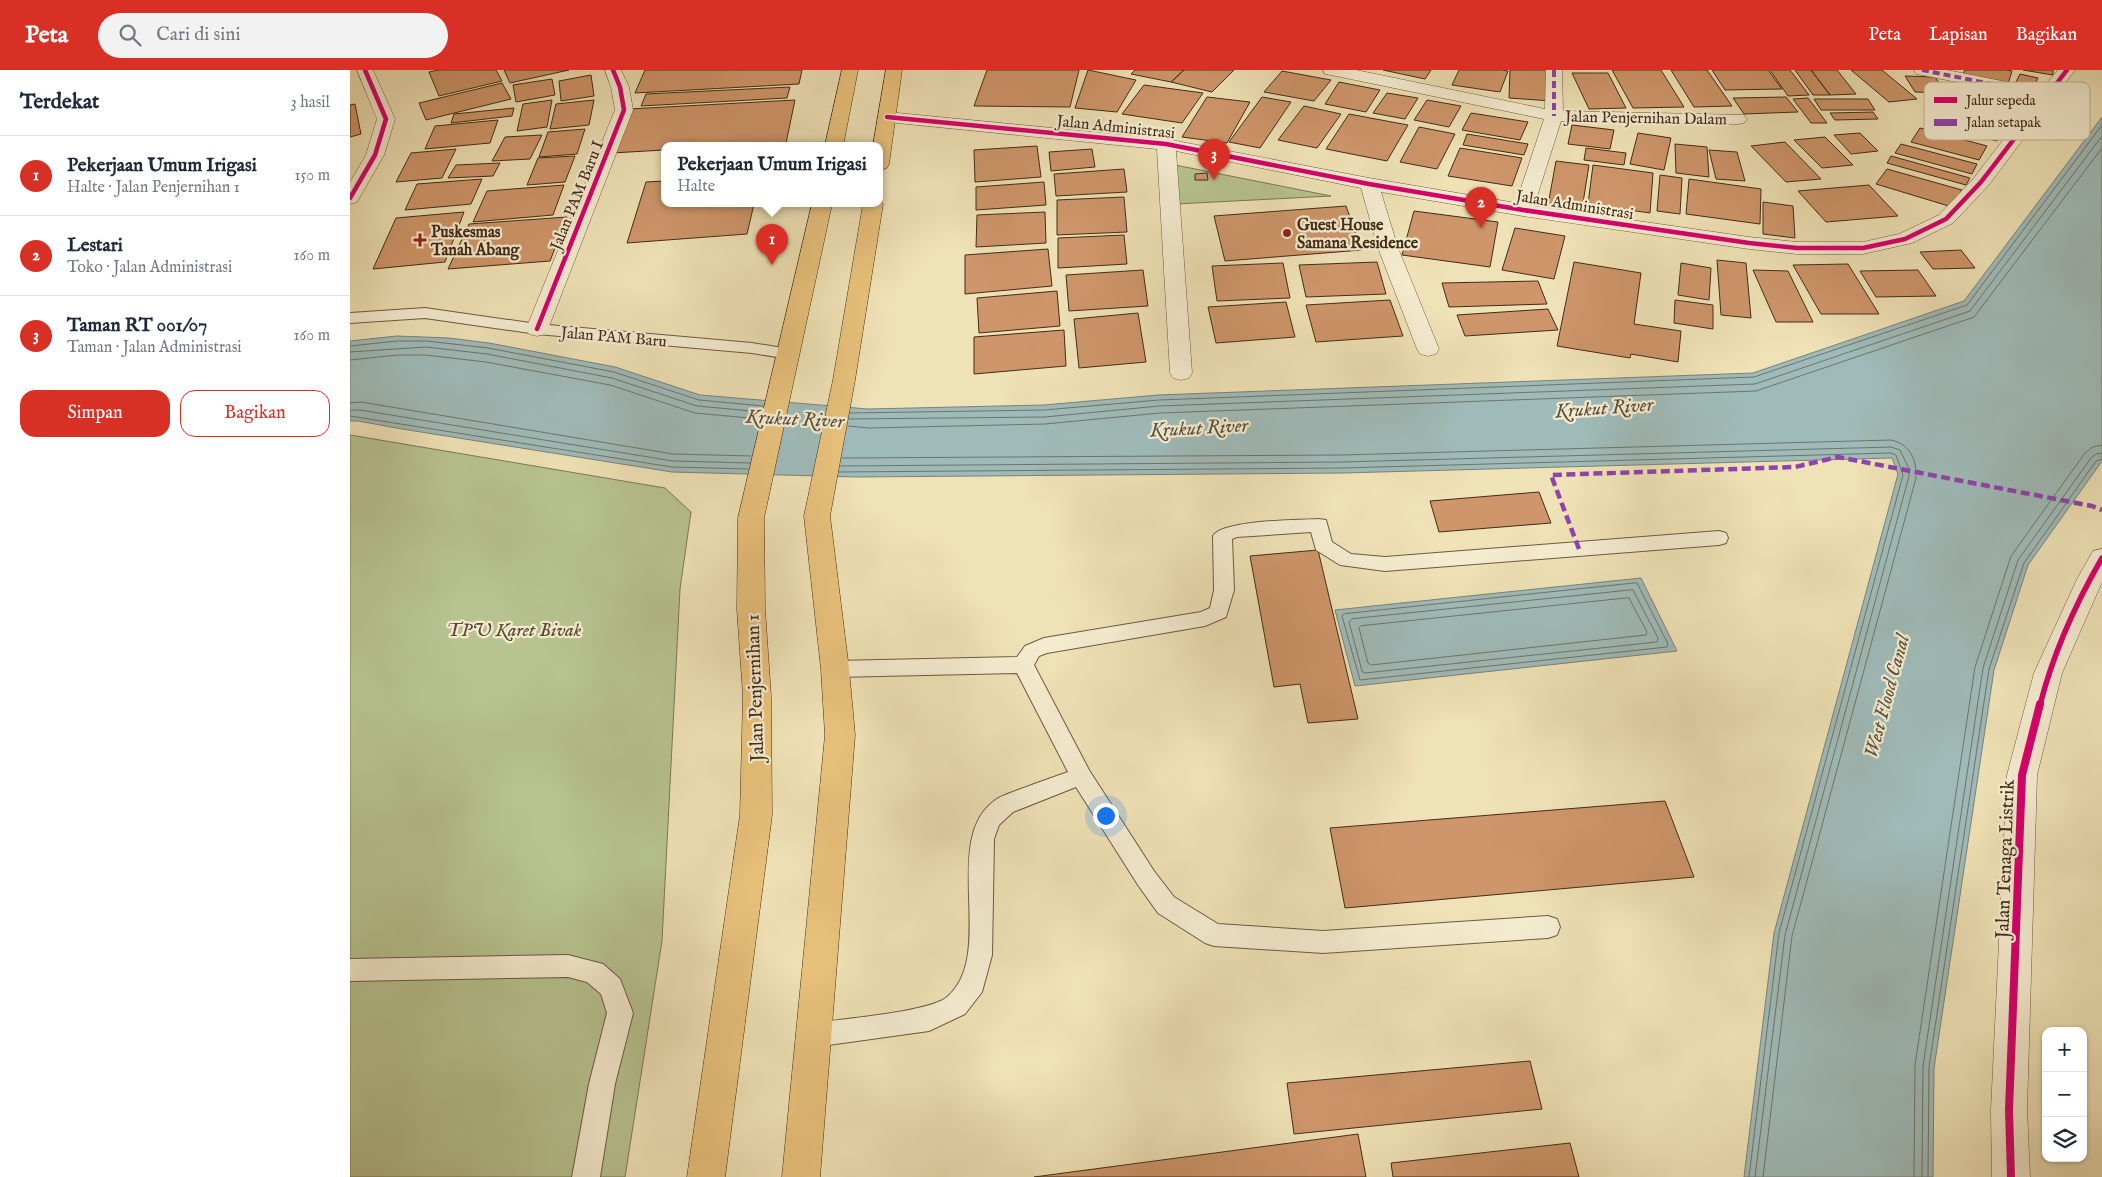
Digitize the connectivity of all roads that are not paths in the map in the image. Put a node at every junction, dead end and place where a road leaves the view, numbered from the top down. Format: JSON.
{"nodes":[{"id":1,"x":365,"y":70,"type":"edge"},
{"id":2,"x":613,"y":70,"type":"edge"},
{"id":3,"x":850,"y":70,"type":"edge"},
{"id":4,"x":894,"y":70,"type":"edge"},
{"id":5,"x":1331,"y":70,"type":"edge"},
{"id":6,"x":1554,"y":70,"type":"edge"},
{"id":7,"x":1922,"y":70,"type":"edge"},
{"id":8,"x":2067,"y":70,"type":"edge"},
{"id":9,"x":1351,"y":72,"type":"edge"},
{"id":10,"x":1982,"y":82,"type":"edge"},
{"id":11,"x":2057,"y":82,"type":"edge"},
{"id":12,"x":1554,"y":116,"type":"junction"},
{"id":13,"x":887,"y":117,"type":"junction"},
{"id":14,"x":1738,"y":119,"type":"dead end"},
{"id":15,"x":2012,"y":140,"type":"edge"},
{"id":16,"x":835,"y":142,"type":"edge"},
{"id":17,"x":883,"y":144,"type":"edge"},
{"id":18,"x":1166,"y":144,"type":"junction"},
{"id":19,"x":1369,"y":184,"type":"junction"},
{"id":20,"x":350,"y":198,"type":"edge"},
{"id":21,"x":821,"y":207,"type":"edge"},
{"id":22,"x":873,"y":207,"type":"edge"},
{"id":23,"x":1523,"y":210,"type":"junction"},
{"id":24,"x":350,"y":318,"type":"edge"},
{"id":25,"x":537,"y":329,"type":"junction"},
{"id":26,"x":1428,"y":349,"type":"dead end"},
{"id":27,"x":789,"y":354,"type":"junction"},
{"id":28,"x":1181,"y":373,"type":"dead end"},
{"id":29,"x":1718,"y":538,"type":"dead end"},
{"id":30,"x":2102,"y":558,"type":"edge"},
{"id":31,"x":1023,"y":665,"type":"junction"},
{"id":32,"x":835,"y":668,"type":"junction"},
{"id":33,"x":1082,"y":776,"type":"junction"},
{"id":34,"x":1548,"y":927,"type":"dead end"},
{"id":35,"x":350,"y":970,"type":"edge"},
{"id":36,"x":814,"y":1034,"type":"junction"},
{"id":37,"x":586,"y":1177,"type":"edge"},
{"id":38,"x":706,"y":1177,"type":"edge"},
{"id":39,"x":801,"y":1177,"type":"edge"},
{"id":40,"x":2011,"y":1177,"type":"edge"}],
"edges":[{"from":1,"to":20,"type":"street"},
{"from":2,"to":25,"type":"street","name":"Jalan PAM Baru I"},
{"from":3,"to":16,"type":"main road"},
{"from":4,"to":13,"type":"main road"},
{"from":5,"to":9,"type":"street","name":"Jalan Penjernihan Dalam"},
{"from":6,"to":12,"type":"street"},
{"from":7,"to":10,"type":"street"},
{"from":8,"to":11,"type":"street","name":"Jalan Administrasi"},
{"from":9,"to":12,"type":"street","name":"Jalan Penjernihan Dalam"},
{"from":12,"to":14,"type":"street","name":"Jalan Penjernihan Dalam"},
{"from":12,"to":23,"type":"street","name":"Jalan Penjernihan Dalam"},
{"from":13,"to":17,"type":"main road"},
{"from":13,"to":18,"type":"street","name":"Jalan Administrasi"},
{"from":15,"to":23,"type":"street","name":"Jalan Administrasi"},
{"from":18,"to":19,"type":"street","name":"Jalan Administrasi"},
{"from":18,"to":28,"type":"street"},
{"from":19,"to":23,"type":"street","name":"Jalan Administrasi"},
{"from":19,"to":26,"type":"street"},
{"from":21,"to":27,"type":"main road","name":"Jalan Penjernihan 1"},
{"from":22,"to":32,"type":"main road"},
{"from":24,"to":25,"type":"lane","name":"Jalan PAM Baru"},
{"from":25,"to":27,"type":"lane","name":"Jalan PAM Baru"},
{"from":27,"to":38,"type":"main road","name":"Jalan Penjernihan 1"},
{"from":29,"to":31,"type":"lane"},
{"from":30,"to":40,"type":"street","name":"Jalan Tenaga Listrik"},
{"from":31,"to":32,"type":"lane"},
{"from":31,"to":33,"type":"lane"},
{"from":32,"to":36,"type":"main road"},
{"from":33,"to":34,"type":"lane"},
{"from":33,"to":36,"type":"lane"},
{"from":35,"to":37,"type":"lane"},
{"from":36,"to":39,"type":"main road"}]}
